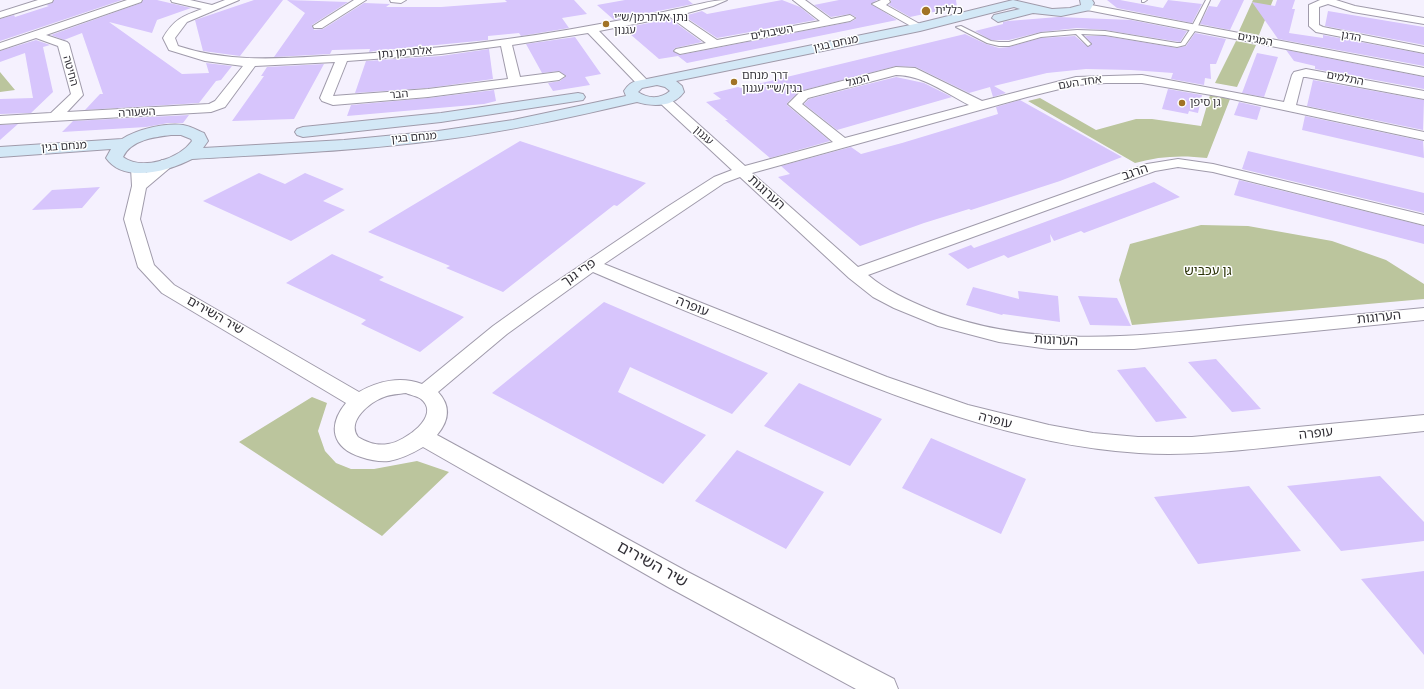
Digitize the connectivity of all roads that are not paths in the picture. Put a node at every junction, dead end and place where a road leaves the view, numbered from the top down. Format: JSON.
{"nodes":[{"id":1,"x":48,"y":0,"type":"edge"},
{"id":2,"x":137,"y":0,"type":"edge"},
{"id":3,"x":176,"y":0,"type":"edge"},
{"id":4,"x":234,"y":0,"type":"edge"},
{"id":5,"x":361,"y":0,"type":"edge"},
{"id":6,"x":395,"y":0,"type":"edge"},
{"id":7,"x":401,"y":0,"type":"edge"},
{"id":8,"x":722,"y":0,"type":"edge"},
{"id":9,"x":798,"y":0,"type":"edge"},
{"id":10,"x":1206,"y":0,"type":"edge"},
{"id":11,"x":1327,"y":1,"type":"edge"},
{"id":12,"x":885,"y":2,"type":"dead end"},
{"id":13,"x":1014,"y":2,"type":"edge"},
{"id":14,"x":1086,"y":4,"type":"edge"},
{"id":15,"x":212,"y":8,"type":"junction"},
{"id":16,"x":1032,"y":10,"type":"junction"},
{"id":17,"x":672,"y":14,"type":"junction"},
{"id":18,"x":0,"y":15,"type":"edge"},
{"id":19,"x":850,"y":18,"type":"dead end"},
{"id":20,"x":1424,"y":20,"type":"edge"},
{"id":21,"x":829,"y":22,"type":"junction"},
{"id":22,"x":318,"y":26,"type":"dead end"},
{"id":23,"x":920,"y":27,"type":"junction"},
{"id":24,"x":959,"y":27,"type":"junction"},
{"id":25,"x":1194,"y":28,"type":"junction"},
{"id":26,"x":592,"y":30,"type":"junction"},
{"id":27,"x":1076,"y":32,"type":"junction"},
{"id":28,"x":36,"y":35,"type":"junction"},
{"id":29,"x":506,"y":42,"type":"junction"},
{"id":30,"x":716,"y":44,"type":"junction"},
{"id":31,"x":1088,"y":44,"type":"dead end"},
{"id":32,"x":0,"y":47,"type":"edge"},
{"id":33,"x":1424,"y":50,"type":"edge"},
{"id":34,"x":680,"y":51,"type":"dead end"},
{"id":35,"x":343,"y":58,"type":"junction"},
{"id":36,"x":252,"y":62,"type":"junction"},
{"id":37,"x":1424,"y":72,"type":"edge"},
{"id":38,"x":559,"y":76,"type":"dead end"},
{"id":39,"x":515,"y":83,"type":"junction"},
{"id":40,"x":643,"y":87,"type":"junction"},
{"id":41,"x":678,"y":90,"type":"junction"},
{"id":42,"x":1424,"y":95,"type":"edge"},
{"id":43,"x":664,"y":100,"type":"junction"},
{"id":44,"x":981,"y":106,"type":"junction"},
{"id":45,"x":1289,"y":107,"type":"junction"},
{"id":46,"x":54,"y":118,"type":"junction"},
{"id":47,"x":0,"y":120,"type":"edge"},
{"id":48,"x":285,"y":133,"type":"dead end"},
{"id":49,"x":1424,"y":136,"type":"edge"},
{"id":50,"x":128,"y":143,"type":"junction"},
{"id":51,"x":844,"y":144,"type":"junction"},
{"id":52,"x":0,"y":152,"type":"edge"},
{"id":53,"x":188,"y":154,"type":"junction"},
{"id":54,"x":114,"y":158,"type":"junction"},
{"id":55,"x":167,"y":163,"type":"junction"},
{"id":56,"x":0,"y":165,"type":"edge"},
{"id":57,"x":138,"y":168,"type":"junction"},
{"id":58,"x":742,"y":171,"type":"junction"},
{"id":59,"x":139,"y":186,"type":"junction"},
{"id":60,"x":1424,"y":220,"type":"edge"},
{"id":61,"x":592,"y":265,"type":"junction"},
{"id":62,"x":855,"y":274,"type":"junction"},
{"id":63,"x":1424,"y":314,"type":"edge"},
{"id":64,"x":426,"y":391,"type":"junction"},
{"id":65,"x":361,"y":402,"type":"junction"},
{"id":66,"x":1424,"y":423,"type":"edge"},
{"id":67,"x":423,"y":437,"type":"junction"},
{"id":68,"x":884,"y":689,"type":"edge"}],
"edges":[{"from":1,"to":18,"type":"street"},
{"from":2,"to":28,"type":"street"},
{"from":3,"to":15,"type":"street"},
{"from":4,"to":15,"type":"street","name":"אלתרמן נתן"},
{"from":5,"to":22,"type":"street"},
{"from":6,"to":7,"type":"street"},
{"from":8,"to":17,"type":"street","name":"אלתרמן נתן"},
{"from":9,"to":21,"type":"street"},
{"from":10,"to":25,"type":"lane"},
{"from":11,"to":20,"type":"street"},
{"from":11,"to":33,"type":"street","name":"הדגן"},
{"from":12,"to":23,"type":"street"},
{"from":13,"to":16,"type":"main road"},
{"from":13,"to":23,"type":"main road","name":"מנחם בגין"},
{"from":14,"to":16,"type":"main road"},
{"from":14,"to":25,"type":"street","name":"המגינים"},
{"from":15,"to":36,"type":"street","name":"אלתרמן נתן"},
{"from":16,"to":24,"type":"main road","name":"מנחם בגין"},
{"from":17,"to":26,"type":"street","name":"אלתרמן נתן"},
{"from":17,"to":30,"type":"street"},
{"from":19,"to":21,"type":"street","name":"השיבולים"},
{"from":21,"to":30,"type":"street","name":"השיבולים"},
{"from":23,"to":40,"type":"main road","name":"מנחם בגין"},
{"from":24,"to":27,"type":"lane"},
{"from":24,"to":41,"type":"main road","name":"מנחם בגין"},
{"from":25,"to":27,"type":"lane"},
{"from":25,"to":37,"type":"street","name":"המגינים"},
{"from":26,"to":29,"type":"street","name":"אלתרמן נתן"},
{"from":26,"to":40,"type":"street"},
{"from":27,"to":31,"type":"lane"},
{"from":28,"to":32,"type":"street"},
{"from":28,"to":46,"type":"street","name":"החיטה"},
{"from":29,"to":35,"type":"street","name":"אלתרמן נתן"},
{"from":29,"to":39,"type":"street"},
{"from":30,"to":34,"type":"street","name":"השיבולים"},
{"from":35,"to":36,"type":"street","name":"אלתרמן נתן"},
{"from":35,"to":39,"type":"street","name":"הבר"},
{"from":36,"to":46,"type":"street","name":"השעורה"},
{"from":38,"to":39,"type":"street","name":"הבר"},
{"from":40,"to":41,"type":"main road"},
{"from":40,"to":43,"type":"main road"},
{"from":40,"to":48,"type":"main road","name":"מנחם בגין"},
{"from":40,"to":53,"type":"main road","name":"מנחם בגין"},
{"from":41,"to":43,"type":"main road"},
{"from":42,"to":45,"type":"street","name":"התלמים"},
{"from":43,"to":58,"type":"street","name":"עגנון"},
{"from":44,"to":45,"type":"street","name":"אחד העם"},
{"from":44,"to":51,"type":"street","name":"אחד העם"},
{"from":44,"to":51,"type":"street","name":"המגל"},
{"from":45,"to":49,"type":"street","name":"אחד העם"},
{"from":46,"to":47,"type":"street","name":"השעורה"},
{"from":50,"to":52,"type":"main road","name":"מנחם בגין"},
{"from":50,"to":53,"type":"main road"},
{"from":50,"to":54,"type":"main road"},
{"from":51,"to":58,"type":"street","name":"אחד העם"},
{"from":53,"to":55,"type":"main road"},
{"from":54,"to":56,"type":"main road","name":"מנחם בגין"},
{"from":54,"to":57,"type":"main road"},
{"from":55,"to":57,"type":"main road"},
{"from":55,"to":59,"type":"street"},
{"from":57,"to":59,"type":"street","name":"שיר השירים"},
{"from":58,"to":61,"type":"street","name":"פרי גנך"},
{"from":58,"to":62,"type":"street","name":"הערוגות"},
{"from":59,"to":65,"type":"street","name":"שיר השירים"},
{"from":60,"to":62,"type":"street","name":"הרגב"},
{"from":61,"to":64,"type":"street","name":"פרי גנך"},
{"from":61,"to":66,"type":"street","name":"עופרה"},
{"from":62,"to":63,"type":"street","name":"הערוגות"},
{"from":64,"to":65,"type":"street"},
{"from":64,"to":67,"type":"street"},
{"from":65,"to":67,"type":"street"},
{"from":67,"to":68,"type":"street","name":"שיר השירים"}]}
